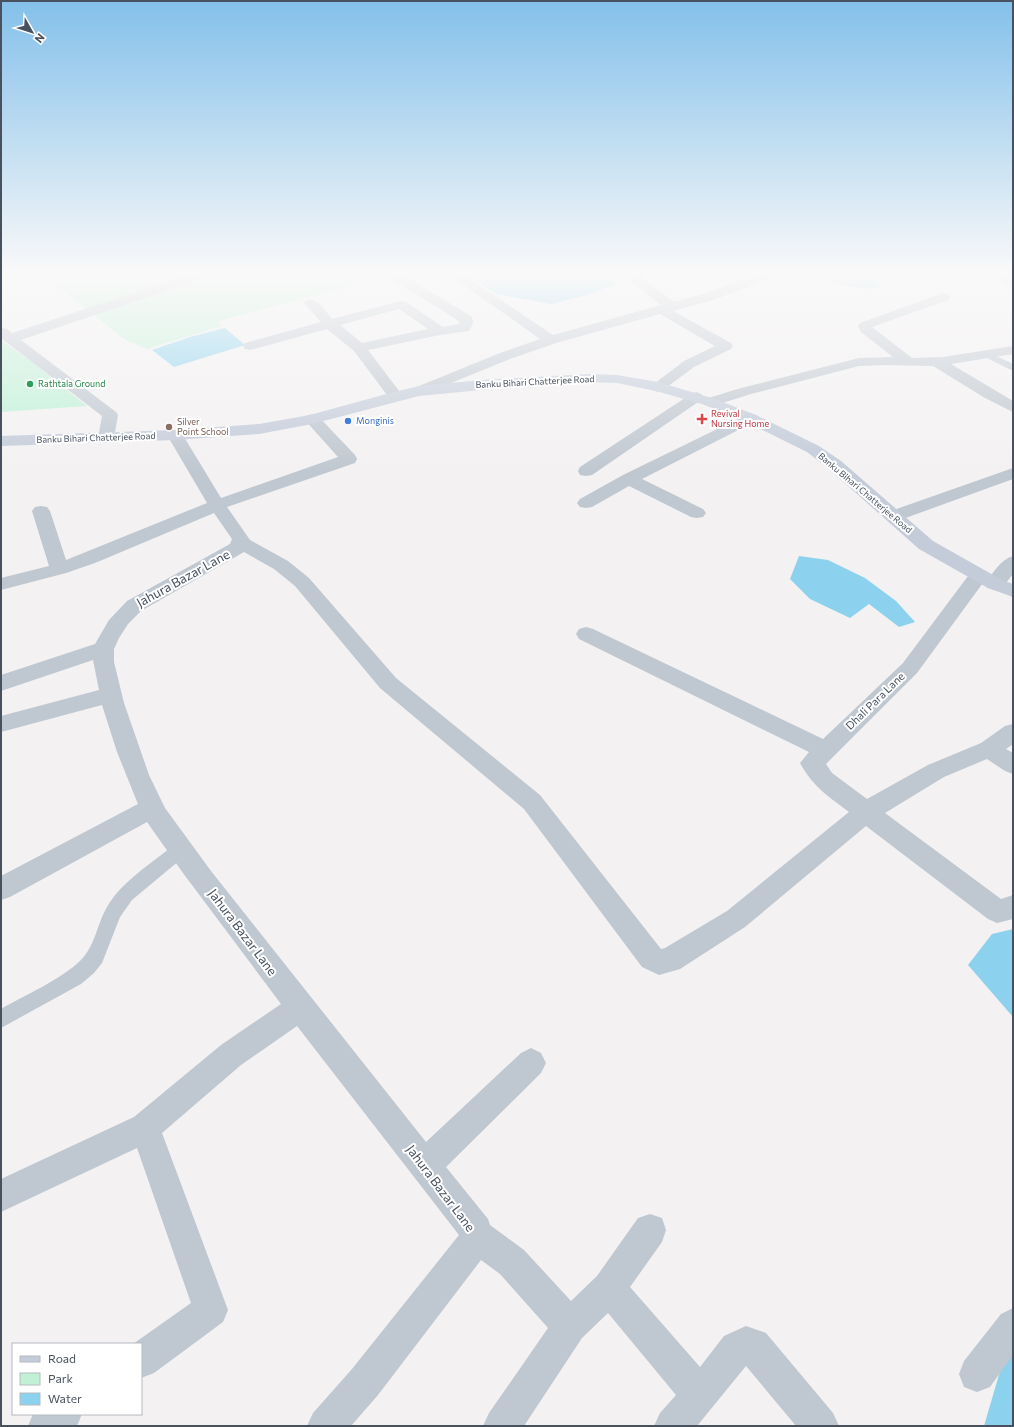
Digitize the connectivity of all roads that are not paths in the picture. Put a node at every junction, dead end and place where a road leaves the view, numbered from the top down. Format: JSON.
{"nodes":[{"id":1,"x":14,"y":340,"type":"edge"},
{"id":2,"x":273,"y":340,"type":"edge"},
{"id":3,"x":349,"y":340,"type":"edge"},
{"id":4,"x":399,"y":340,"type":"edge"},
{"id":5,"x":551,"y":340,"type":"edge"},
{"id":6,"x":716,"y":340,"type":"edge"},
{"id":7,"x":880,"y":340,"type":"edge"},
{"id":8,"x":250,"y":346,"type":"dead end"},
{"id":9,"x":359,"y":348,"type":"junction"},
{"id":10,"x":1013,"y":350,"type":"edge"},
{"id":11,"x":986,"y":354,"type":"junction"},
{"id":12,"x":909,"y":362,"type":"junction"},
{"id":13,"x":935,"y":362,"type":"junction"},
{"id":14,"x":1013,"y":368,"type":"edge"},
{"id":15,"x":658,"y":387,"type":"junction"},
{"id":16,"x":419,"y":392,"type":"junction"},
{"id":17,"x":395,"y":396,"type":"junction"},
{"id":18,"x":703,"y":399,"type":"junction"},
{"id":19,"x":1013,"y":407,"type":"edge"},
{"id":20,"x":750,"y":418,"type":"junction"},
{"id":21,"x":312,"y":419,"type":"junction"},
{"id":22,"x":175,"y":435,"type":"junction"},
{"id":23,"x":106,"y":438,"type":"junction"},
{"id":24,"x":1,"y":441,"type":"edge"},
{"id":25,"x":586,"y":471,"type":"dead end"},
{"id":26,"x":1013,"y":473,"type":"edge"},
{"id":27,"x":629,"y":479,"type":"junction"},
{"id":28,"x":586,"y":503,"type":"dead end"},
{"id":29,"x":217,"y":505,"type":"junction"},
{"id":30,"x":41,"y":511,"type":"dead end"},
{"id":31,"x":697,"y":513,"type":"dead end"},
{"id":32,"x":894,"y":516,"type":"junction"},
{"id":33,"x":241,"y":543,"type":"junction"},
{"id":34,"x":1013,"y":562,"type":"edge"},
{"id":35,"x":59,"y":569,"type":"junction"},
{"id":36,"x":986,"y":580,"type":"junction"},
{"id":37,"x":1,"y":584,"type":"edge"},
{"id":38,"x":1013,"y":591,"type":"edge"},
{"id":39,"x":586,"y":634,"type":"dead end"},
{"id":40,"x":104,"y":649,"type":"junction"},
{"id":41,"x":1,"y":683,"type":"edge"},
{"id":42,"x":110,"y":695,"type":"junction"},
{"id":43,"x":1,"y":724,"type":"edge"},
{"id":44,"x":1013,"y":732,"type":"edge"},
{"id":45,"x":989,"y":749,"type":"junction"},
{"id":46,"x":825,"y":750,"type":"junction"},
{"id":47,"x":1013,"y":765,"type":"edge"},
{"id":48,"x":152,"y":808,"type":"junction"},
{"id":49,"x":866,"y":812,"type":"junction"},
{"id":50,"x":180,"y":850,"type":"junction"},
{"id":51,"x":1,"y":889,"type":"edge"},
{"id":52,"x":1013,"y":907,"type":"edge"},
{"id":53,"x":300,"y":1007,"type":"junction"},
{"id":54,"x":1,"y":1019,"type":"edge"},
{"id":55,"x":532,"y":1064,"type":"dead end"},
{"id":56,"x":145,"y":1128,"type":"junction"},
{"id":57,"x":424,"y":1166,"type":"junction"},
{"id":58,"x":1,"y":1196,"type":"edge"},
{"id":59,"x":650,"y":1230,"type":"dead end"},
{"id":60,"x":477,"y":1236,"type":"junction"},
{"id":61,"x":609,"y":1288,"type":"junction"},
{"id":62,"x":570,"y":1326,"type":"junction"},
{"id":63,"x":1013,"y":1326,"type":"edge"},
{"id":64,"x":142,"y":1359,"type":"edge"},
{"id":65,"x":977,"y":1374,"type":"dead end"},
{"id":66,"x":700,"y":1395,"type":"junction"},
{"id":67,"x":63,"y":1415,"type":"edge"},
{"id":68,"x":47,"y":1426,"type":"edge"},
{"id":69,"x":326,"y":1426,"type":"edge"},
{"id":70,"x":502,"y":1426,"type":"edge"},
{"id":71,"x":673,"y":1426,"type":"edge"},
{"id":72,"x":820,"y":1426,"type":"edge"}],
"edges":[{"from":1,"to":23,"type":"street"},
{"from":2,"to":8,"type":"street"},
{"from":3,"to":9,"type":"street"},
{"from":4,"to":9,"type":"street"},
{"from":5,"to":16,"type":"street"},
{"from":6,"to":15,"type":"street"},
{"from":7,"to":12,"type":"street"},
{"from":9,"to":17,"type":"street"},
{"from":10,"to":11,"type":"street"},
{"from":11,"to":13,"type":"street"},
{"from":11,"to":14,"type":"lane"},
{"from":12,"to":13,"type":"street"},
{"from":12,"to":18,"type":"street"},
{"from":13,"to":19,"type":"street"},
{"from":15,"to":16,"type":"main road","name":"Banku Bihari Chatterjee Road"},
{"from":15,"to":18,"type":"main road","name":"Banku Bihari Chatterjee Road"},
{"from":16,"to":17,"type":"main road","name":"Banku Bihari Chatterjee Road"},
{"from":17,"to":21,"type":"main road","name":"Banku Bihari Chatterjee Road"},
{"from":18,"to":20,"type":"main road","name":"Banku Bihari Chatterjee Road"},
{"from":18,"to":25,"type":"street"},
{"from":20,"to":27,"type":"street"},
{"from":20,"to":32,"type":"main road","name":"Banku Bihari Chatterjee Road"},
{"from":21,"to":22,"type":"main road","name":"Banku Bihari Chatterjee Road"},
{"from":21,"to":29,"type":"street"},
{"from":22,"to":23,"type":"main road","name":"Banku Bihari Chatterjee Road"},
{"from":22,"to":29,"type":"street","name":"Jahura Bazar Lane"},
{"from":23,"to":24,"type":"main road","name":"Banku Bihari Chatterjee Road"},
{"from":26,"to":32,"type":"street"},
{"from":27,"to":28,"type":"street"},
{"from":27,"to":31,"type":"street"},
{"from":29,"to":33,"type":"street","name":"Jahura Bazar Lane"},
{"from":29,"to":35,"type":"street"},
{"from":30,"to":35,"type":"street"},
{"from":32,"to":36,"type":"main road","name":"Banku Bihari Chatterjee Road"},
{"from":33,"to":40,"type":"street","name":"Jahura Bazar Lane"},
{"from":33,"to":49,"type":"street"},
{"from":34,"to":36,"type":"street","name":"Dhali Para Lane"},
{"from":35,"to":37,"type":"street"},
{"from":36,"to":38,"type":"main road","name":"Banku Bihari Chatterjee Road"},
{"from":36,"to":46,"type":"street","name":"Dhali Para Lane"},
{"from":39,"to":46,"type":"street"},
{"from":40,"to":41,"type":"street"},
{"from":40,"to":42,"type":"street","name":"Jahura Bazar Lane"},
{"from":42,"to":43,"type":"street"},
{"from":42,"to":48,"type":"street","name":"Jahura Bazar Lane"},
{"from":44,"to":45,"type":"street"},
{"from":45,"to":47,"type":"street"},
{"from":45,"to":49,"type":"street"},
{"from":46,"to":49,"type":"street","name":"Dhali Para Lane"},
{"from":48,"to":50,"type":"street","name":"Jahura Bazar Lane"},
{"from":48,"to":51,"type":"street"},
{"from":49,"to":52,"type":"street"},
{"from":50,"to":53,"type":"street","name":"Jahura Bazar Lane"},
{"from":50,"to":54,"type":"lane"},
{"from":53,"to":56,"type":"street"},
{"from":53,"to":57,"type":"street","name":"Jahura Bazar Lane"},
{"from":55,"to":57,"type":"street"},
{"from":56,"to":58,"type":"street"},
{"from":56,"to":64,"type":"street"},
{"from":57,"to":60,"type":"street","name":"Jahura Bazar Lane"},
{"from":59,"to":61,"type":"street"},
{"from":60,"to":62,"type":"street"},
{"from":60,"to":69,"type":"street","name":"Jahura Bazar Lane"},
{"from":61,"to":62,"type":"street"},
{"from":61,"to":66,"type":"street"},
{"from":62,"to":70,"type":"street"},
{"from":63,"to":65,"type":"street"},
{"from":66,"to":71,"type":"street"},
{"from":66,"to":72,"type":"street"},
{"from":67,"to":68,"type":"street"}]}
